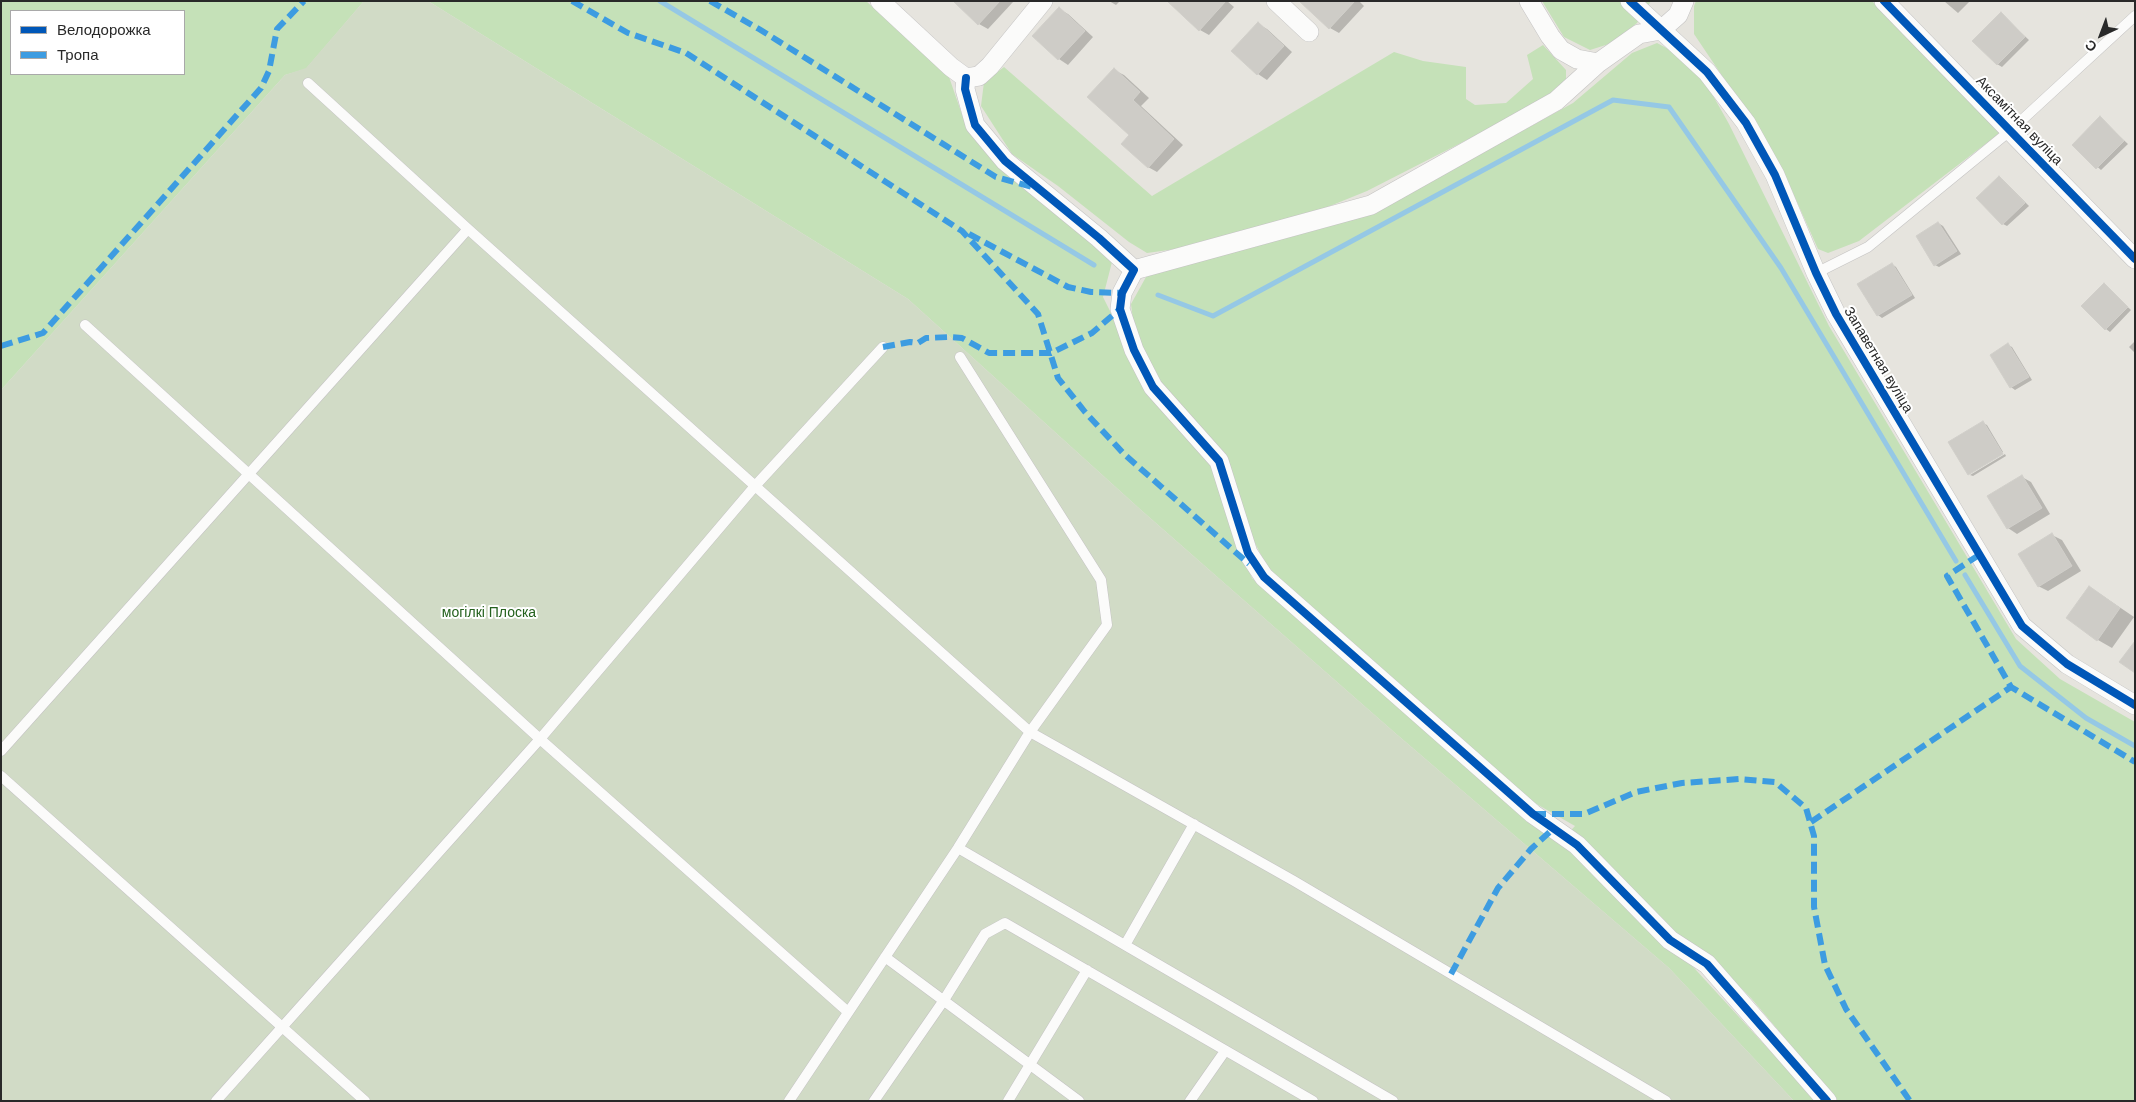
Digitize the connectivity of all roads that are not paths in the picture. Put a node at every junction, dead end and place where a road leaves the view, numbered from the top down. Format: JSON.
{"nodes":[{"id":1,"x":880,"y":1,"type":"edge"},
{"id":2,"x":1043,"y":1,"type":"edge"},
{"id":3,"x":1276,"y":1,"type":"edge"},
{"id":4,"x":1529,"y":1,"type":"edge"},
{"id":5,"x":1630,"y":1,"type":"edge"},
{"id":6,"x":1684,"y":1,"type":"edge"},
{"id":7,"x":1884,"y":1,"type":"edge"},
{"id":8,"x":2135,"y":16,"type":"edge"},
{"id":9,"x":1661,"y":30,"type":"junction"},
{"id":10,"x":1309,"y":32,"type":"dead end"},
{"id":11,"x":1598,"y":64,"type":"junction"},
{"id":12,"x":966,"y":78,"type":"junction"},
{"id":13,"x":308,"y":83,"type":"dead end"},
{"id":14,"x":2011,"y":130,"type":"junction"},
{"id":15,"x":468,"y":229,"type":"junction"},
{"id":16,"x":2135,"y":259,"type":"edge"},
{"id":17,"x":1134,"y":270,"type":"junction"},
{"id":18,"x":1816,"y":273,"type":"junction"},
{"id":19,"x":85,"y":325,"type":"dead end"},
{"id":20,"x":883,"y":347,"type":"dead end"},
{"id":21,"x":960,"y":357,"type":"dead end"},
{"id":22,"x":250,"y":474,"type":"junction"},
{"id":23,"x":755,"y":486,"type":"junction"},
{"id":24,"x":2135,"y":705,"type":"edge"},
{"id":25,"x":1030,"y":732,"type":"junction"},
{"id":26,"x":540,"y":739,"type":"junction"},
{"id":27,"x":1,"y":751,"type":"edge"},
{"id":28,"x":1,"y":776,"type":"edge"},
{"id":29,"x":1194,"y":824,"type":"junction"},
{"id":30,"x":958,"y":848,"type":"junction"},
{"id":31,"x":1124,"y":945,"type":"junction"},
{"id":32,"x":885,"y":956,"type":"junction"},
{"id":33,"x":1088,"y":970,"type":"junction"},
{"id":34,"x":944,"y":1000,"type":"junction"},
{"id":35,"x":848,"y":1012,"type":"junction"},
{"id":36,"x":282,"y":1028,"type":"junction"},
{"id":37,"x":1225,"y":1051,"type":"junction"},
{"id":38,"x":1031,"y":1066,"type":"junction"},
{"id":39,"x":216,"y":1101,"type":"edge"},
{"id":40,"x":365,"y":1101,"type":"edge"},
{"id":41,"x":789,"y":1101,"type":"edge"},
{"id":42,"x":874,"y":1101,"type":"edge"},
{"id":43,"x":1008,"y":1101,"type":"edge"},
{"id":44,"x":1079,"y":1101,"type":"edge"},
{"id":45,"x":1190,"y":1101,"type":"edge"},
{"id":46,"x":1313,"y":1101,"type":"edge"},
{"id":47,"x":1393,"y":1101,"type":"edge"},
{"id":48,"x":1666,"y":1101,"type":"edge"},
{"id":49,"x":1827,"y":1101,"type":"edge"}],
"edges":[{"from":1,"to":12,"type":"street"},
{"from":2,"to":12,"type":"street"},
{"from":3,"to":10,"type":"street"},
{"from":4,"to":11,"type":"street"},
{"from":5,"to":9,"type":"street","name":"Запаветная вуліца"},
{"from":6,"to":9,"type":"street"},
{"from":7,"to":14,"type":"street","name":"Аксамітная вуліца"},
{"from":8,"to":14,"type":"lane"},
{"from":9,"to":11,"type":"street"},
{"from":9,"to":18,"type":"street","name":"Запаветная вуліца"},
{"from":11,"to":17,"type":"street"},
{"from":12,"to":17,"type":"street"},
{"from":13,"to":15,"type":"lane"},
{"from":14,"to":16,"type":"street","name":"Аксамітная вуліца"},
{"from":14,"to":18,"type":"lane"},
{"from":15,"to":22,"type":"lane"},
{"from":15,"to":23,"type":"lane"},
{"from":17,"to":49,"type":"street"},
{"from":18,"to":24,"type":"street","name":"Запаветная вуліца"},
{"from":19,"to":22,"type":"lane"},
{"from":20,"to":23,"type":"lane"},
{"from":21,"to":25,"type":"lane"},
{"from":22,"to":26,"type":"lane"},
{"from":22,"to":27,"type":"lane"},
{"from":23,"to":25,"type":"lane"},
{"from":23,"to":26,"type":"lane"},
{"from":25,"to":29,"type":"lane"},
{"from":25,"to":30,"type":"lane"},
{"from":26,"to":35,"type":"lane"},
{"from":26,"to":36,"type":"lane"},
{"from":28,"to":36,"type":"lane"},
{"from":29,"to":31,"type":"lane"},
{"from":29,"to":48,"type":"lane"},
{"from":30,"to":31,"type":"lane"},
{"from":30,"to":32,"type":"lane"},
{"from":31,"to":47,"type":"lane"},
{"from":32,"to":34,"type":"lane"},
{"from":32,"to":35,"type":"lane"},
{"from":33,"to":34,"type":"lane"},
{"from":33,"to":37,"type":"lane"},
{"from":33,"to":38,"type":"lane"},
{"from":34,"to":38,"type":"lane"},
{"from":34,"to":42,"type":"lane"},
{"from":35,"to":41,"type":"lane"},
{"from":36,"to":39,"type":"lane"},
{"from":36,"to":40,"type":"lane"},
{"from":37,"to":45,"type":"lane"},
{"from":37,"to":46,"type":"lane"},
{"from":38,"to":43,"type":"lane"},
{"from":38,"to":44,"type":"lane"}]}
